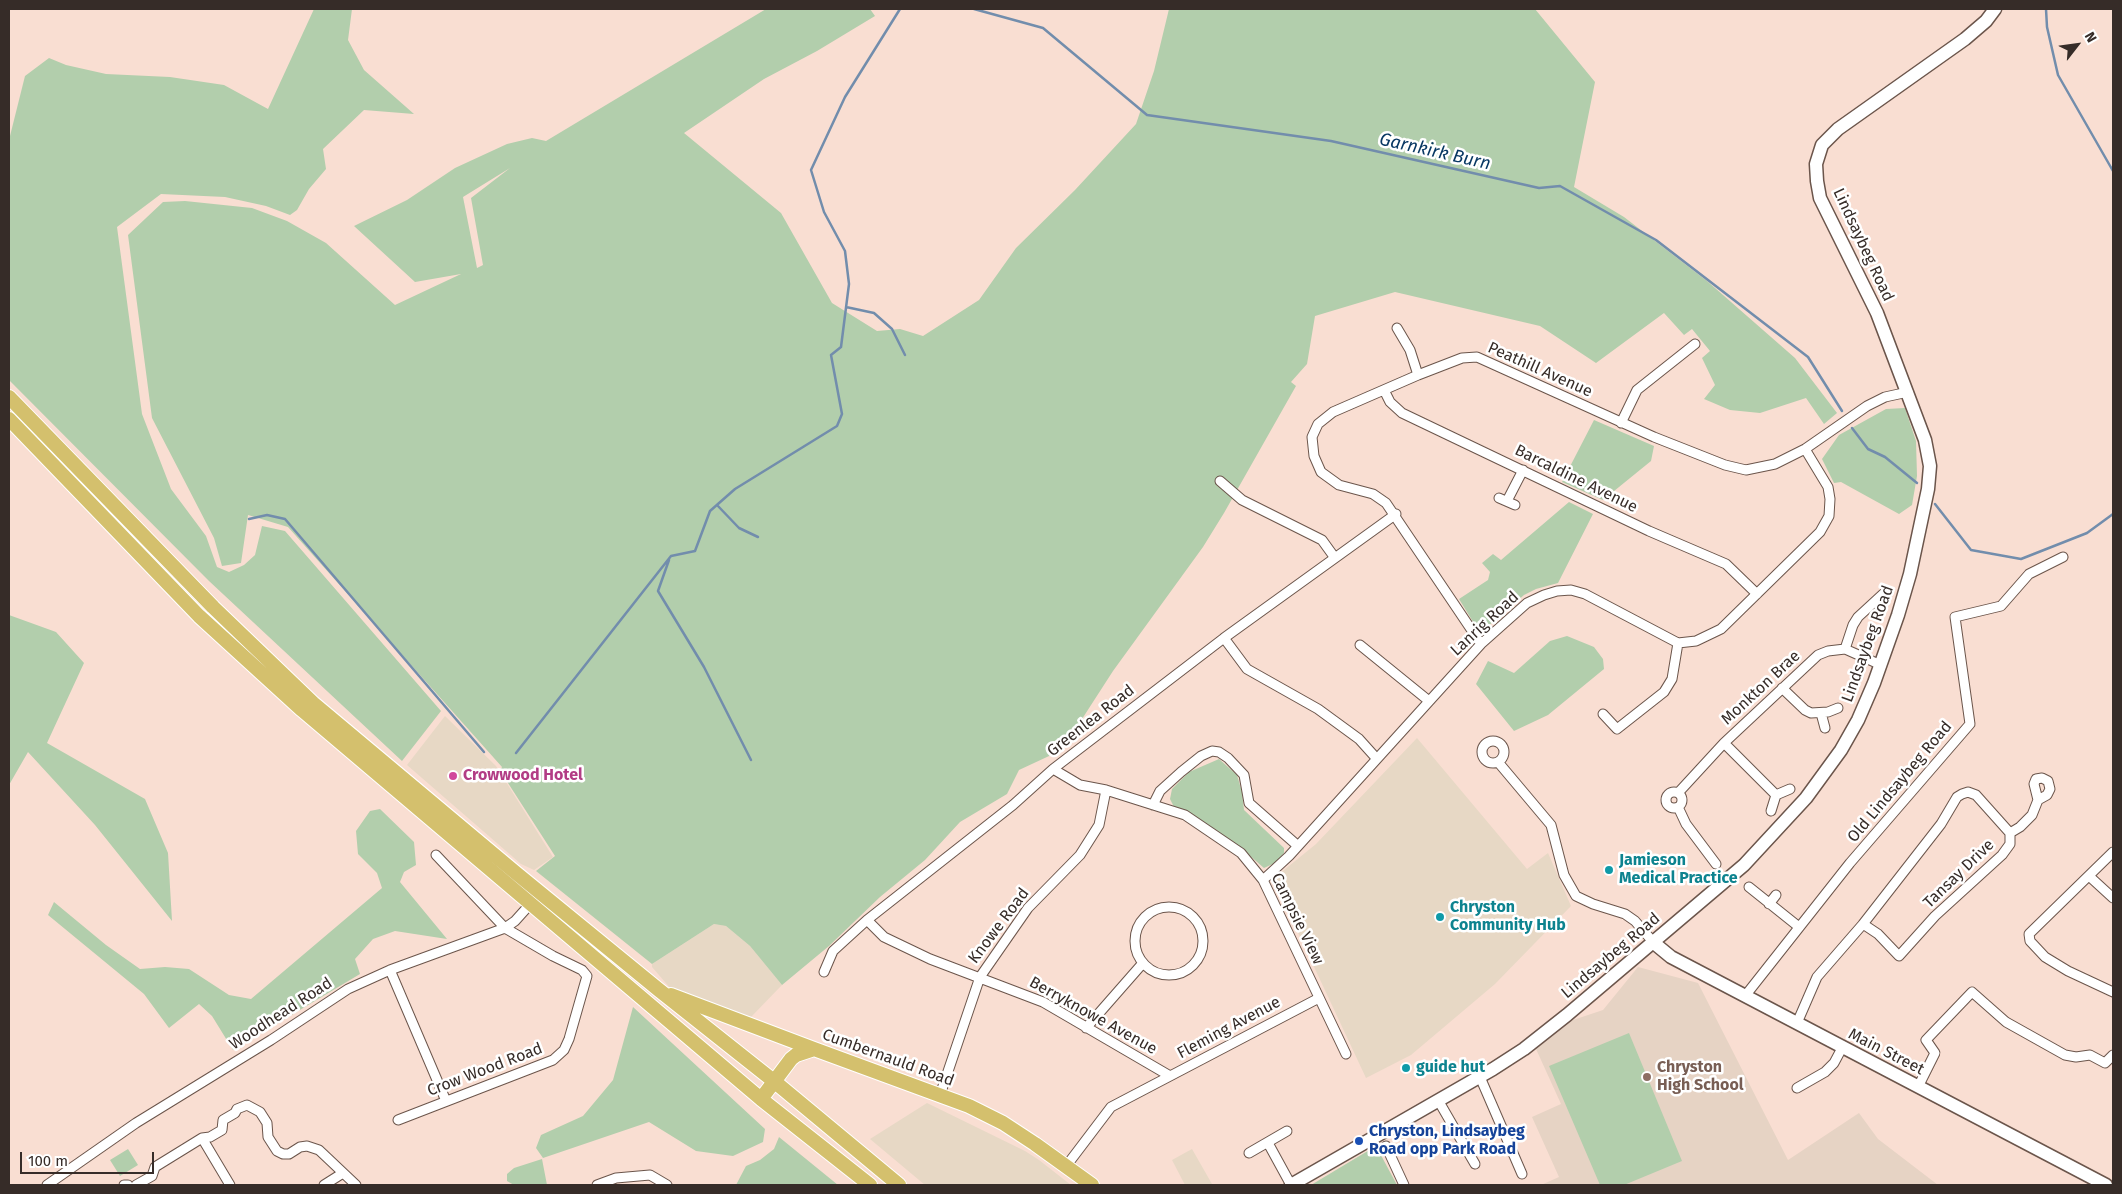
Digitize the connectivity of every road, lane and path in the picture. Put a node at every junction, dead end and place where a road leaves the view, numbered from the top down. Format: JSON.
{"nodes":[{"id":1,"x":1995,"y":9,"type":"edge"},
{"id":2,"x":1397,"y":328,"type":"dead end"},
{"id":3,"x":1696,"y":344,"type":"dead end"},
{"id":4,"x":1418,"y":375,"type":"junction"},
{"id":5,"x":1384,"y":390,"type":"junction"},
{"id":6,"x":1908,"y":392,"type":"junction"},
{"id":7,"x":9,"y":397,"type":"edge"},
{"id":8,"x":9,"y":420,"type":"edge"},
{"id":9,"x":1621,"y":422,"type":"junction"},
{"id":10,"x":1805,"y":449,"type":"junction"},
{"id":11,"x":1523,"y":470,"type":"junction"},
{"id":12,"x":1220,"y":482,"type":"dead end"},
{"id":13,"x":1507,"y":501,"type":"dead end"},
{"id":14,"x":1396,"y":514,"type":"junction"},
{"id":15,"x":2063,"y":557,"type":"dead end"},
{"id":16,"x":1335,"y":558,"type":"junction"},
{"id":17,"x":1757,"y":594,"type":"junction"},
{"id":18,"x":1883,"y":594,"type":"dead end"},
{"id":19,"x":1224,"y":638,"type":"junction"},
{"id":20,"x":1678,"y":643,"type":"junction"},
{"id":21,"x":1481,"y":644,"type":"junction"},
{"id":22,"x":1360,"y":645,"type":"dead end"},
{"id":23,"x":1844,"y":649,"type":"junction"},
{"id":24,"x":1881,"y":665,"type":"junction"},
{"id":25,"x":1782,"y":688,"type":"junction"},
{"id":26,"x":1429,"y":701,"type":"junction"},
{"id":27,"x":1838,"y":708,"type":"dead end"},
{"id":28,"x":1821,"y":713,"type":"junction"},
{"id":29,"x":1603,"y":714,"type":"dead end"},
{"id":30,"x":1825,"y":728,"type":"dead end"},
{"id":31,"x":1724,"y":743,"type":"junction"},
{"id":32,"x":1377,"y":759,"type":"junction"},
{"id":33,"x":1498,"y":762,"type":"dead end"},
{"id":34,"x":1053,"y":769,"type":"junction"},
{"id":35,"x":1790,"y":789,"type":"dead end"},
{"id":36,"x":1106,"y":790,"type":"junction"},
{"id":37,"x":1678,"y":793,"type":"junction"},
{"id":38,"x":1776,"y":795,"type":"junction"},
{"id":39,"x":2038,"y":800,"type":"dead end"},
{"id":40,"x":1152,"y":805,"type":"junction"},
{"id":41,"x":1678,"y":807,"type":"junction"},
{"id":42,"x":1771,"y":811,"type":"dead end"},
{"id":43,"x":2010,"y":833,"type":"junction"},
{"id":44,"x":1298,"y":846,"type":"junction"},
{"id":45,"x":2113,"y":852,"type":"edge"},
{"id":46,"x":436,"y":855,"type":"dead end"},
{"id":47,"x":1716,"y":864,"type":"dead end"},
{"id":48,"x":2089,"y":876,"type":"junction"},
{"id":49,"x":1263,"y":880,"type":"junction"},
{"id":50,"x":1749,"y":887,"type":"dead end"},
{"id":51,"x":540,"y":892,"type":"junction"},
{"id":52,"x":1776,"y":895,"type":"dead end"},
{"id":53,"x":2113,"y":898,"type":"edge"},
{"id":54,"x":530,"y":904,"type":"junction"},
{"id":55,"x":1769,"y":904,"type":"junction"},
{"id":56,"x":867,"y":920,"type":"junction"},
{"id":57,"x":1863,"y":924,"type":"junction"},
{"id":58,"x":505,"y":928,"type":"junction"},
{"id":59,"x":1799,"y":928,"type":"junction"},
{"id":60,"x":1654,"y":943,"type":"junction"},
{"id":61,"x":1143,"y":963,"type":"junction"},
{"id":62,"x":390,"y":970,"type":"junction"},
{"id":63,"x":824,"y":972,"type":"dead end"},
{"id":64,"x":980,"y":977,"type":"junction"},
{"id":65,"x":659,"y":990,"type":"junction"},
{"id":66,"x":2113,"y":992,"type":"edge"},
{"id":67,"x":1745,"y":996,"type":"junction"},
{"id":68,"x":1319,"y":998,"type":"junction"},
{"id":69,"x":1797,"y":1023,"type":"junction"},
{"id":70,"x":1086,"y":1028,"type":"junction"},
{"id":71,"x":1842,"y":1048,"type":"junction"},
{"id":72,"x":814,"y":1050,"type":"junction"},
{"id":73,"x":1346,"y":1054,"type":"dead end"},
{"id":74,"x":2113,"y":1055,"type":"edge"},
{"id":75,"x":1170,"y":1076,"type":"junction"},
{"id":76,"x":1480,"y":1076,"type":"junction"},
{"id":77,"x":775,"y":1082,"type":"junction"},
{"id":78,"x":1918,"y":1087,"type":"junction"},
{"id":79,"x":1797,"y":1088,"type":"dead end"},
{"id":80,"x":940,"y":1095,"type":"junction"},
{"id":81,"x":761,"y":1099,"type":"junction"},
{"id":82,"x":1438,"y":1100,"type":"junction"},
{"id":83,"x":446,"y":1101,"type":"junction"},
{"id":84,"x":398,"y":1120,"type":"dead end"},
{"id":85,"x":1287,"y":1131,"type":"dead end"},
{"id":86,"x":202,"y":1138,"type":"junction"},
{"id":87,"x":1268,"y":1143,"type":"junction"},
{"id":88,"x":1386,"y":1146,"type":"dead end"},
{"id":89,"x":1249,"y":1154,"type":"dead end"},
{"id":90,"x":1475,"y":1164,"type":"dead end"},
{"id":91,"x":1067,"y":1165,"type":"junction"},
{"id":92,"x":343,"y":1173,"type":"junction"},
{"id":93,"x":1522,"y":1174,"type":"dead end"},
{"id":94,"x":47,"y":1185,"type":"edge"},
{"id":95,"x":124,"y":1185,"type":"edge"},
{"id":96,"x":128,"y":1185,"type":"edge"},
{"id":97,"x":136,"y":1185,"type":"edge"},
{"id":98,"x":230,"y":1185,"type":"edge"},
{"id":99,"x":324,"y":1185,"type":"edge"},
{"id":100,"x":356,"y":1185,"type":"edge"},
{"id":101,"x":597,"y":1185,"type":"edge"},
{"id":102,"x":667,"y":1185,"type":"edge"},
{"id":103,"x":870,"y":1185,"type":"edge"},
{"id":104,"x":899,"y":1185,"type":"edge"},
{"id":105,"x":1092,"y":1185,"type":"edge"},
{"id":106,"x":1291,"y":1185,"type":"edge"},
{"id":107,"x":1404,"y":1185,"type":"edge"},
{"id":108,"x":2106,"y":1185,"type":"edge"}],
"edges":[{"from":1,"to":6,"type":"main road","name":"Lindsaybeg Road"},
{"from":2,"to":4,"type":"street"},
{"from":3,"to":9,"type":"street"},
{"from":4,"to":5,"type":"street","name":"Peathill Avenue"},
{"from":4,"to":9,"type":"street","name":"Peathill Avenue"},
{"from":5,"to":11,"type":"street","name":"Barcaldine Avenue"},
{"from":5,"to":14,"type":"street","name":"Peathill Avenue"},
{"from":6,"to":10,"type":"street","name":"Peathill Avenue"},
{"from":6,"to":24,"type":"main road","name":"Lindsaybeg Road"},
{"from":7,"to":51,"type":"main road"},
{"from":8,"to":54,"type":"main road"},
{"from":9,"to":10,"type":"street","name":"Peathill Avenue"},
{"from":10,"to":17,"type":"street"},
{"from":11,"to":13,"type":"street"},
{"from":11,"to":17,"type":"street","name":"Barcaldine Avenue"},
{"from":12,"to":16,"type":"street"},
{"from":14,"to":16,"type":"street","name":"Greenlea Road"},
{"from":14,"to":21,"type":"street","name":"Peathill Avenue"},
{"from":15,"to":59,"type":"street","name":"Old Lindsaybeg Road"},
{"from":16,"to":19,"type":"street","name":"Greenlea Road"},
{"from":17,"to":20,"type":"street"},
{"from":18,"to":23,"type":"street"},
{"from":19,"to":32,"type":"street"},
{"from":19,"to":34,"type":"street","name":"Greenlea Road"},
{"from":20,"to":21,"type":"street","name":"Lanrig Road"},
{"from":20,"to":29,"type":"street"},
{"from":21,"to":26,"type":"street","name":"Lanrig Road"},
{"from":22,"to":26,"type":"street"},
{"from":23,"to":24,"type":"street"},
{"from":23,"to":25,"type":"street","name":"Monkton Brae"},
{"from":24,"to":60,"type":"main road","name":"Lindsaybeg Road"},
{"from":25,"to":28,"type":"street"},
{"from":25,"to":31,"type":"street","name":"Monkton Brae"},
{"from":26,"to":32,"type":"street","name":"Lanrig Road"},
{"from":27,"to":28,"type":"street"},
{"from":28,"to":30,"type":"street"},
{"from":31,"to":37,"type":"street","name":"Monkton Brae"},
{"from":31,"to":38,"type":"street"},
{"from":32,"to":44,"type":"street","name":"Lanrig Road"},
{"from":33,"to":60,"type":"street"},
{"from":34,"to":36,"type":"street","name":"Campsie View"},
{"from":34,"to":56,"type":"street","name":"Greenlea Road"},
{"from":35,"to":38,"type":"street"},
{"from":36,"to":40,"type":"street","name":"Campsie View"},
{"from":36,"to":64,"type":"street","name":"Knowe Road"},
{"from":37,"to":41,"type":"street"},
{"from":37,"to":41,"type":"street","name":"Monkton Brae"},
{"from":38,"to":42,"type":"street"},
{"from":39,"to":43,"type":"street"},
{"from":40,"to":44,"type":"street"},
{"from":40,"to":49,"type":"street","name":"Campsie View"},
{"from":41,"to":47,"type":"street"},
{"from":43,"to":57,"type":"street","name":"Tansay Drive"},
{"from":43,"to":57,"type":"street","name":"Tansay Drive"},
{"from":44,"to":49,"type":"street","name":"Lanrig Road"},
{"from":45,"to":48,"type":"street"},
{"from":46,"to":58,"type":"street"},
{"from":48,"to":53,"type":"street"},
{"from":48,"to":66,"type":"street"},
{"from":49,"to":68,"type":"street","name":"Campsie View"},
{"from":50,"to":55,"type":"street"},
{"from":51,"to":54,"type":"street","name":"Woodhead Road"},
{"from":51,"to":65,"type":"main road"},
{"from":52,"to":55,"type":"street"},
{"from":54,"to":58,"type":"street","name":"Woodhead Road"},
{"from":54,"to":81,"type":"main road"},
{"from":55,"to":59,"type":"street"},
{"from":56,"to":63,"type":"street","name":"Greenlea Road"},
{"from":56,"to":64,"type":"street","name":"Berryknowe Avenue"},
{"from":57,"to":69,"type":"street","name":"Tansay Drive"},
{"from":58,"to":62,"type":"street","name":"Woodhead Road"},
{"from":58,"to":83,"type":"street","name":"Crow Wood Road"},
{"from":59,"to":67,"type":"street","name":"Old Lindsaybeg Road"},
{"from":60,"to":67,"type":"main road","name":"Main Street"},
{"from":60,"to":76,"type":"main road","name":"Lindsaybeg Road"},
{"from":61,"to":61,"type":"street"},
{"from":61,"to":70,"type":"street"},
{"from":62,"to":83,"type":"street"},
{"from":62,"to":94,"type":"street","name":"Woodhead Road"},
{"from":64,"to":70,"type":"street","name":"Berryknowe Avenue"},
{"from":64,"to":80,"type":"street","name":"Knowe Road"},
{"from":65,"to":72,"type":"main road","name":"Cumbernauld Road"},
{"from":65,"to":77,"type":"main road"},
{"from":67,"to":69,"type":"main road","name":"Main Street"},
{"from":68,"to":73,"type":"street","name":"Campsie View"},
{"from":68,"to":75,"type":"street","name":"Fleming Avenue"},
{"from":69,"to":71,"type":"main road","name":"Main Street"},
{"from":70,"to":75,"type":"street","name":"Berryknowe Avenue"},
{"from":71,"to":78,"type":"main road","name":"Main Street"},
{"from":71,"to":79,"type":"street"},
{"from":72,"to":77,"type":"main road"},
{"from":72,"to":80,"type":"main road","name":"Cumbernauld Road"},
{"from":74,"to":78,"type":"street"},
{"from":75,"to":91,"type":"street","name":"Fleming Avenue"},
{"from":76,"to":82,"type":"main road","name":"Lindsaybeg Road"},
{"from":76,"to":93,"type":"street"},
{"from":77,"to":81,"type":"main road"},
{"from":77,"to":104,"type":"main road"},
{"from":78,"to":108,"type":"main road","name":"Main Street"},
{"from":80,"to":91,"type":"main road","name":"Cumbernauld Road"},
{"from":81,"to":103,"type":"main road"},
{"from":82,"to":90,"type":"street"},
{"from":82,"to":106,"type":"main road","name":"Lindsaybeg Road"},
{"from":83,"to":84,"type":"street","name":"Crow Wood Road"},
{"from":85,"to":87,"type":"street"},
{"from":86,"to":92,"type":"street"},
{"from":86,"to":97,"type":"street"},
{"from":86,"to":98,"type":"street"},
{"from":87,"to":89,"type":"street"},
{"from":87,"to":106,"type":"street"},
{"from":88,"to":107,"type":"street"},
{"from":91,"to":105,"type":"main road","name":"Cumbernauld Road"},
{"from":92,"to":99,"type":"street"},
{"from":92,"to":100,"type":"street"},
{"from":95,"to":96,"type":"street"},
{"from":101,"to":102,"type":"street"}]}
